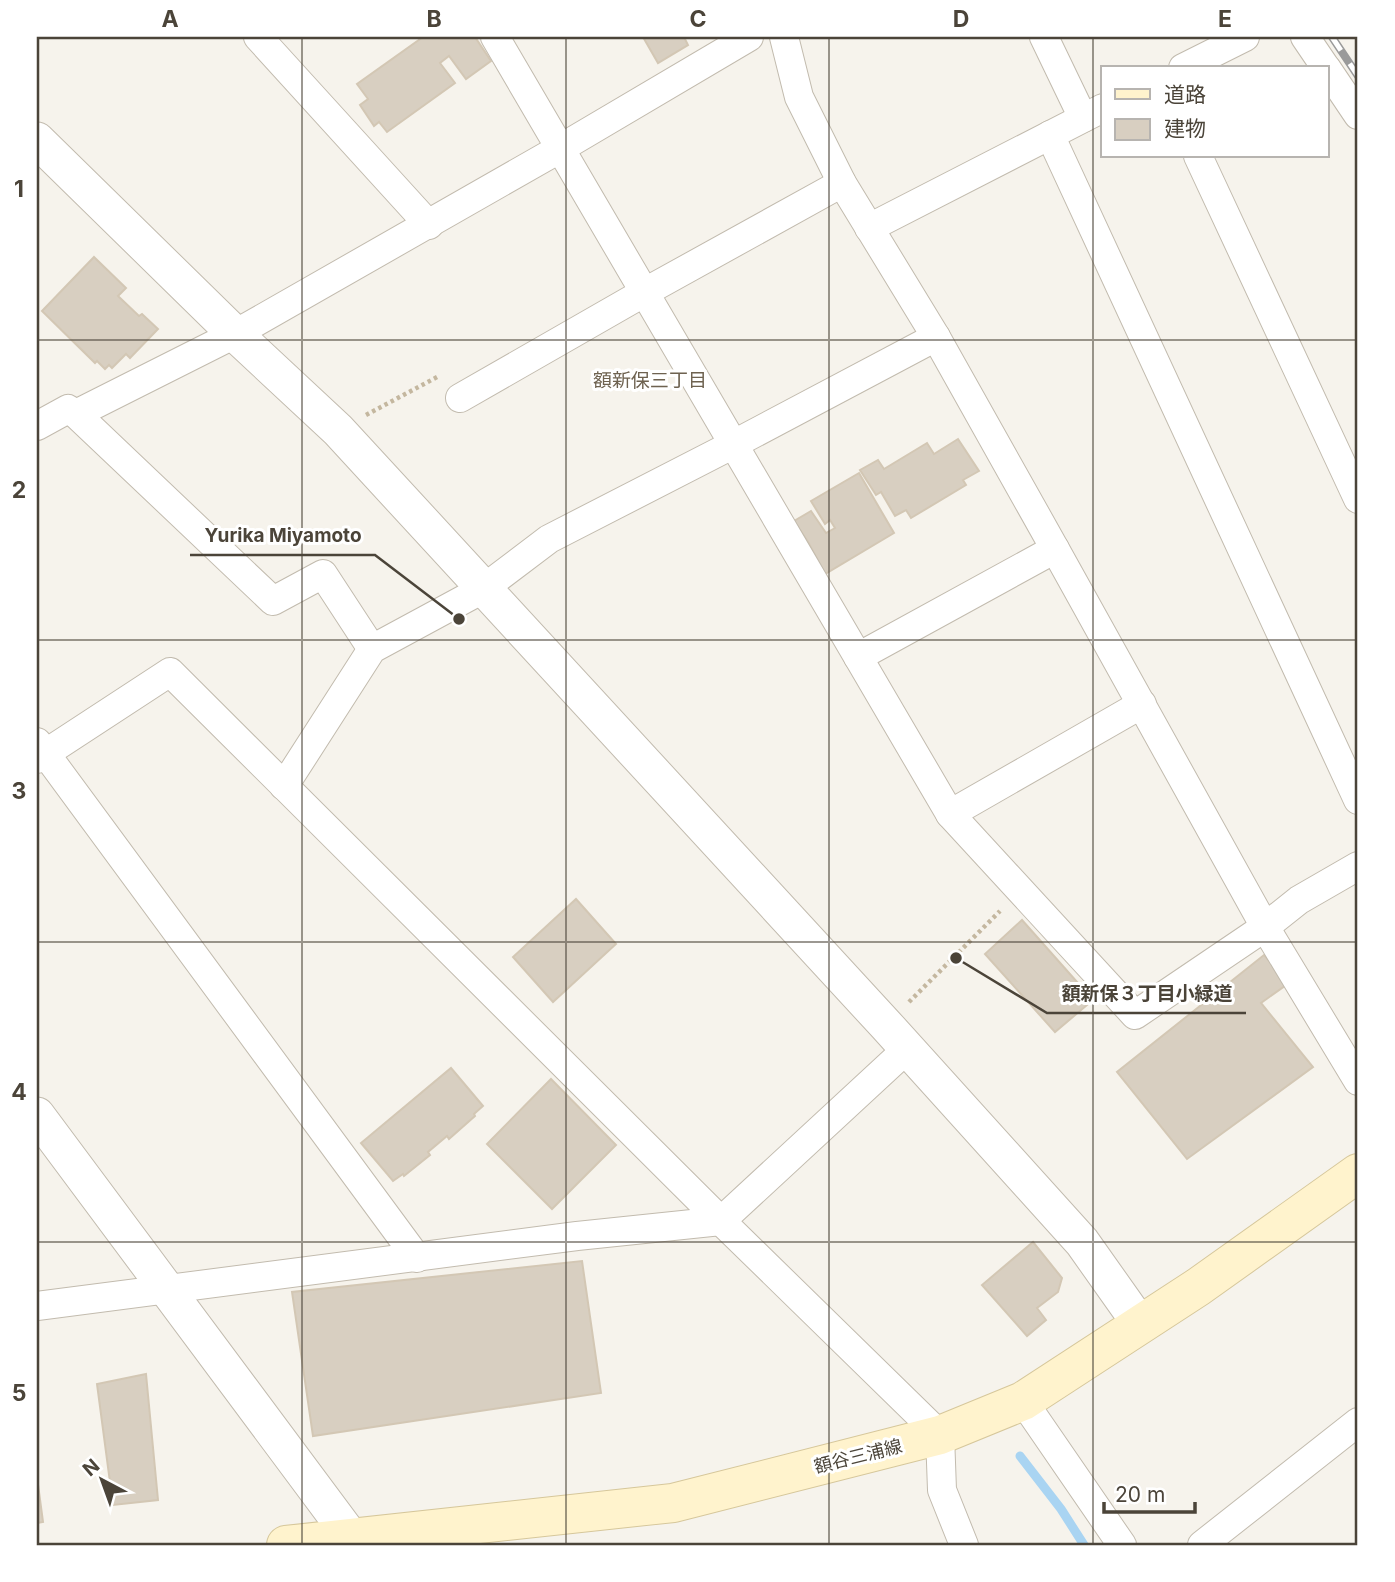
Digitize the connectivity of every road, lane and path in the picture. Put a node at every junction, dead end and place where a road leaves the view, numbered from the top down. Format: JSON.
{"nodes":[{"id":1,"x":258,"y":37,"type":"edge"},
{"id":2,"x":495,"y":37,"type":"edge"},
{"id":3,"x":750,"y":37,"type":"edge"},
{"id":4,"x":784,"y":37,"type":"edge"},
{"id":5,"x":1044,"y":37,"type":"edge"},
{"id":6,"x":1245,"y":37,"type":"edge"},
{"id":7,"x":1305,"y":37,"type":"edge"},
{"id":8,"x":1187,"y":66,"type":"edge"},
{"id":9,"x":1324,"y":66,"type":"edge"},
{"id":10,"x":1328,"y":72,"type":"edge"},
{"id":11,"x":1093,"y":113,"type":"edge"},
{"id":12,"x":1358,"y":115,"type":"edge"},
{"id":13,"x":1050,"y":135,"type":"junction"},
{"id":14,"x":37,"y":140,"type":"edge"},
{"id":15,"x":561,"y":148,"type":"junction"},
{"id":16,"x":1199,"y":158,"type":"edge"},
{"id":17,"x":842,"y":183,"type":"junction"},
{"id":18,"x":429,"y":225,"type":"junction"},
{"id":19,"x":869,"y":228,"type":"junction"},
{"id":20,"x":645,"y":292,"type":"junction"},
{"id":21,"x":234,"y":334,"type":"junction"},
{"id":22,"x":936,"y":337,"type":"junction"},
{"id":23,"x":460,"y":398,"type":"joint"},
{"id":24,"x":76,"y":414,"type":"junction"},
{"id":25,"x":37,"y":426,"type":"edge"},
{"id":26,"x":338,"y":430,"type":"junction"},
{"id":27,"x":734,"y":444,"type":"junction"},
{"id":28,"x":1358,"y":499,"type":"edge"},
{"id":29,"x":1055,"y":549,"type":"junction"},
{"id":30,"x":482,"y":589,"type":"junction"},
{"id":31,"x":372,"y":649,"type":"junction"},
{"id":32,"x":858,"y":657,"type":"junction"},
{"id":33,"x":1142,"y":704,"type":"junction"},
{"id":34,"x":40,"y":751,"type":"edge"},
{"id":35,"x":284,"y":786,"type":"junction"},
{"id":36,"x":1358,"y":800,"type":"edge"},
{"id":37,"x":950,"y":814,"type":"junction"},
{"id":38,"x":1358,"y":866,"type":"edge"},
{"id":39,"x":1020,"y":891,"type":"junction"},
{"id":40,"x":1265,"y":928,"type":"junction"},
{"id":41,"x":896,"y":1037,"type":"junction"},
{"id":42,"x":1358,"y":1081,"type":"edge"},
{"id":43,"x":37,"y":1115,"type":"edge"},
{"id":44,"x":1358,"y":1173,"type":"edge"},
{"id":45,"x":721,"y":1221,"type":"junction"},
{"id":46,"x":416,"y":1258,"type":"junction"},
{"id":47,"x":167,"y":1291,"type":"junction"},
{"id":48,"x":37,"y":1306,"type":"edge"},
{"id":49,"x":1140,"y":1324,"type":"junction"},
{"id":50,"x":1014,"y":1404,"type":"junction"},
{"id":51,"x":1358,"y":1423,"type":"edge"},
{"id":52,"x":947,"y":1432,"type":"junction"},
{"id":53,"x":355,"y":1542,"type":"edge"},
{"id":54,"x":286,"y":1545,"type":"edge"},
{"id":55,"x":964,"y":1545,"type":"edge"},
{"id":56,"x":1122,"y":1545,"type":"edge"},
{"id":57,"x":1202,"y":1545,"type":"edge"}],
"edges":[{"from":1,"to":18,"type":"street"},
{"from":2,"to":15,"type":"street"},
{"from":3,"to":15,"type":"street"},
{"from":4,"to":17,"type":"street"},
{"from":5,"to":11,"type":"street"},
{"from":6,"to":8,"type":"street"},
{"from":7,"to":9,"type":"street"},
{"from":10,"to":12,"type":"street"},
{"from":11,"to":13,"type":"street"},
{"from":13,"to":19,"type":"street"},
{"from":13,"to":36,"type":"street"},
{"from":14,"to":21,"type":"street"},
{"from":15,"to":18,"type":"street"},
{"from":15,"to":20,"type":"street"},
{"from":16,"to":28,"type":"street"},
{"from":17,"to":19,"type":"street"},
{"from":17,"to":20,"type":"street"},
{"from":18,"to":21,"type":"street"},
{"from":19,"to":22,"type":"street"},
{"from":20,"to":23,"type":"street"},
{"from":20,"to":27,"type":"street"},
{"from":21,"to":24,"type":"street"},
{"from":21,"to":26,"type":"street"},
{"from":22,"to":27,"type":"street"},
{"from":22,"to":29,"type":"street"},
{"from":23,"to":26,"type":"path"},
{"from":24,"to":25,"type":"street"},
{"from":24,"to":31,"type":"street"},
{"from":26,"to":30,"type":"street"},
{"from":27,"to":30,"type":"street"},
{"from":27,"to":32,"type":"street"},
{"from":29,"to":32,"type":"street"},
{"from":29,"to":33,"type":"street"},
{"from":30,"to":31,"type":"street"},
{"from":30,"to":41,"type":"street"},
{"from":31,"to":35,"type":"street"},
{"from":32,"to":37,"type":"street"},
{"from":33,"to":37,"type":"street"},
{"from":33,"to":40,"type":"street"},
{"from":34,"to":35,"type":"street"},
{"from":34,"to":46,"type":"street"},
{"from":35,"to":45,"type":"street"},
{"from":37,"to":39,"type":"street"},
{"from":38,"to":40,"type":"street"},
{"from":39,"to":40,"type":"street"},
{"from":39,"to":41,"type":"path"},
{"from":40,"to":42,"type":"street"},
{"from":41,"to":45,"type":"street"},
{"from":41,"to":49,"type":"street"},
{"from":43,"to":47,"type":"street"},
{"from":44,"to":49,"type":"main road","name":"額谷三浦線"},
{"from":45,"to":46,"type":"street"},
{"from":45,"to":52,"type":"street"},
{"from":46,"to":47,"type":"street"},
{"from":47,"to":48,"type":"street"},
{"from":47,"to":53,"type":"street"},
{"from":49,"to":50,"type":"main road","name":"額谷三浦線"},
{"from":50,"to":52,"type":"main road","name":"額谷三浦線"},
{"from":50,"to":56,"type":"street"},
{"from":51,"to":57,"type":"street"},
{"from":52,"to":53,"type":"main road","name":"額谷三浦線"},
{"from":52,"to":55,"type":"street"},
{"from":53,"to":54,"type":"main road","name":"額谷三浦線"}]}
